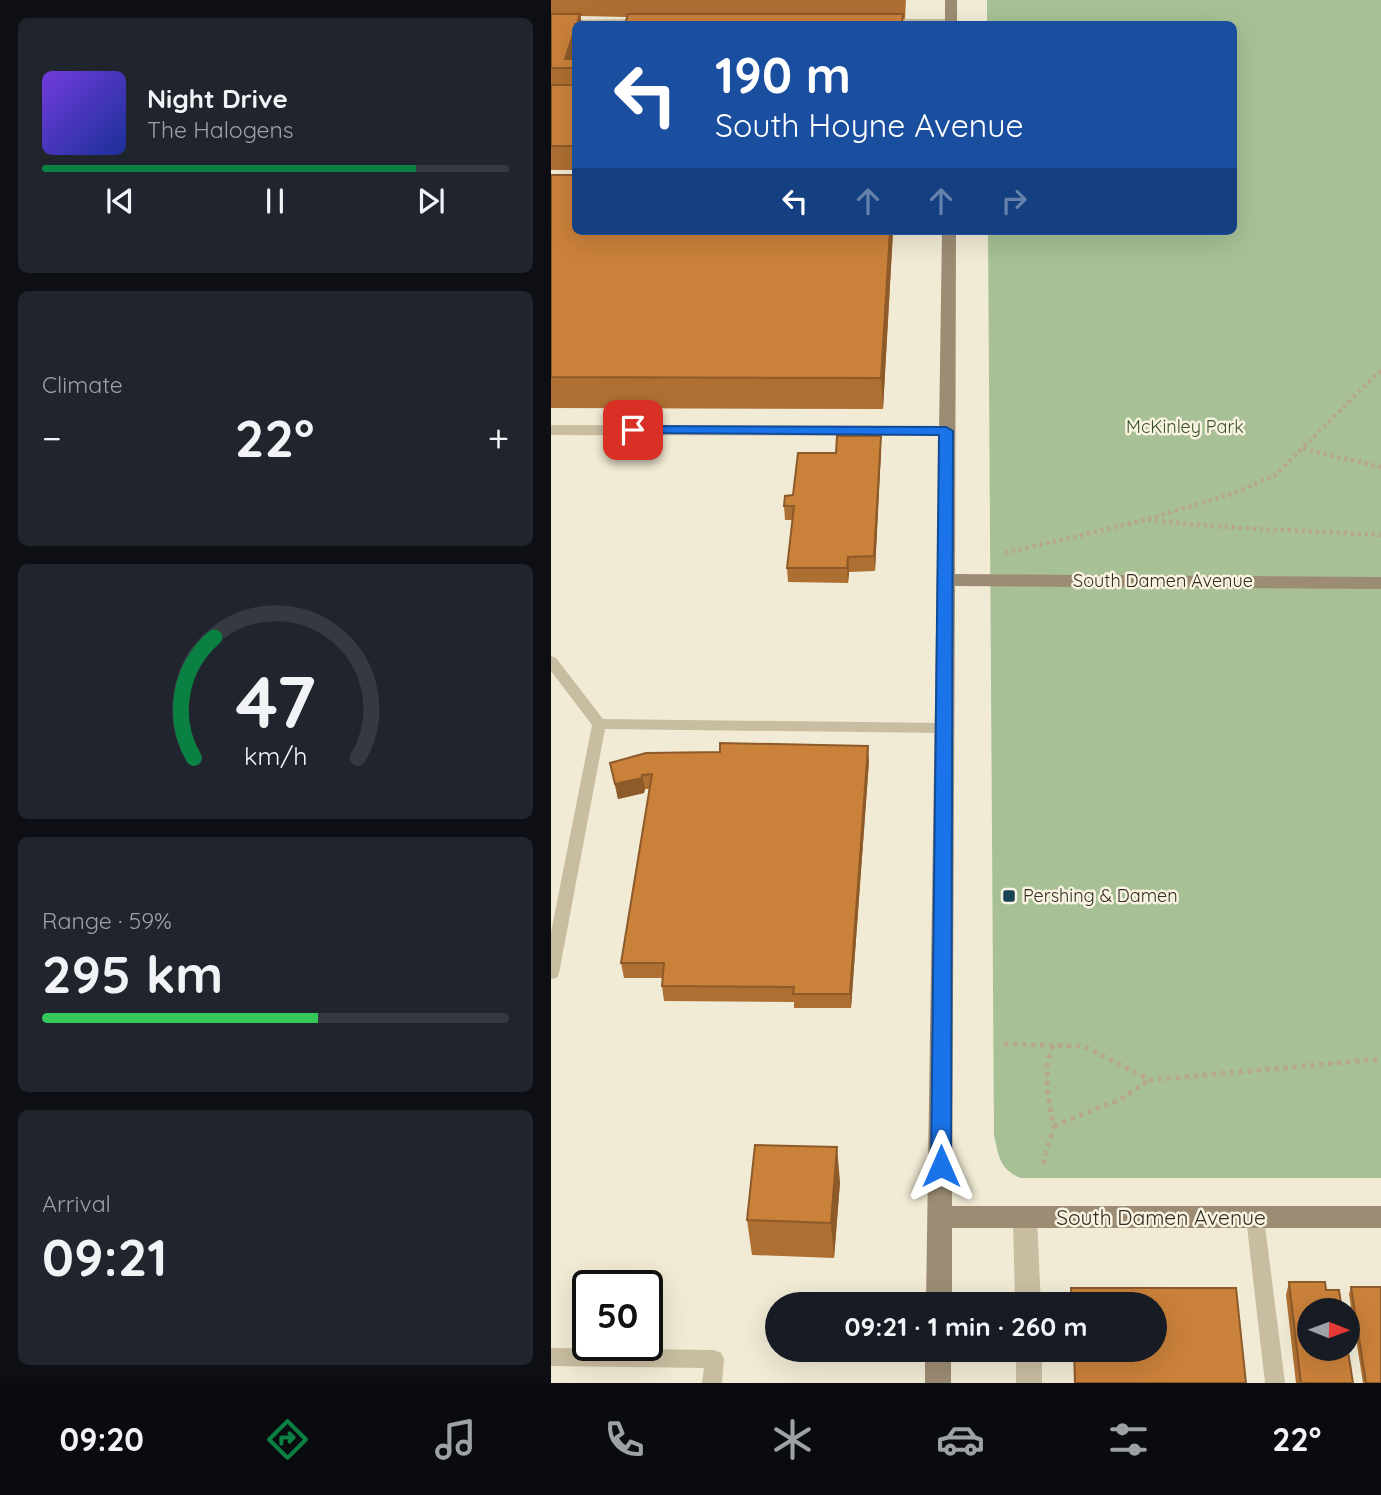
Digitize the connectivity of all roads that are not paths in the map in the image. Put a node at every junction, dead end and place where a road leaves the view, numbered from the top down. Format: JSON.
{"nodes":[{"id":1,"x":951,"y":0,"type":"edge"},
{"id":2,"x":951,"y":21,"type":"edge"},
{"id":3,"x":551,"y":24,"type":"edge"},
{"id":4,"x":572,"y":24,"type":"edge"},
{"id":5,"x":948,"y":235,"type":"edge"},
{"id":6,"x":551,"y":430,"type":"edge"},
{"id":7,"x":946,"y":431,"type":"junction"},
{"id":8,"x":945,"y":580,"type":"junction"},
{"id":9,"x":1381,"y":583,"type":"edge"},
{"id":10,"x":551,"y":661,"type":"edge"},
{"id":11,"x":599,"y":724,"type":"junction"},
{"id":12,"x":944,"y":728,"type":"junction"},
{"id":13,"x":551,"y":972,"type":"edge"},
{"id":14,"x":940,"y":1217,"type":"junction"},
{"id":15,"x":1381,"y":1217,"type":"edge"},
{"id":16,"x":1255,"y":1218,"type":"junction"},
{"id":17,"x":1025,"y":1219,"type":"junction"},
{"id":18,"x":939,"y":1292,"type":"edge"},
{"id":19,"x":1028,"y":1292,"type":"edge"},
{"id":20,"x":551,"y":1357,"type":"edge"},
{"id":21,"x":938,"y":1362,"type":"edge"},
{"id":22,"x":1029,"y":1362,"type":"edge"},
{"id":23,"x":712,"y":1383,"type":"edge"},
{"id":24,"x":938,"y":1383,"type":"edge"},
{"id":25,"x":1029,"y":1383,"type":"edge"},
{"id":26,"x":1275,"y":1383,"type":"edge"}],
"edges":[{"from":1,"to":2,"type":"main road"},
{"from":3,"to":4,"type":"street"},
{"from":5,"to":7,"type":"main road"},
{"from":6,"to":7,"type":"street"},
{"from":7,"to":8,"type":"main road"},
{"from":8,"to":9,"type":"main road","name":"South Damen Avenue"},
{"from":8,"to":12,"type":"main road"},
{"from":10,"to":11,"type":"lane"},
{"from":11,"to":12,"type":"lane"},
{"from":11,"to":13,"type":"lane"},
{"from":12,"to":14,"type":"main road"},
{"from":14,"to":17,"type":"main road","name":"South Damen Avenue"},
{"from":14,"to":18,"type":"main road"},
{"from":15,"to":16,"type":"main road","name":"South Damen Avenue"},
{"from":16,"to":17,"type":"main road","name":"South Damen Avenue"},
{"from":16,"to":26,"type":"lane"},
{"from":17,"to":19,"type":"street"},
{"from":20,"to":23,"type":"lane"},
{"from":21,"to":24,"type":"main road"},
{"from":22,"to":25,"type":"street"}]}
